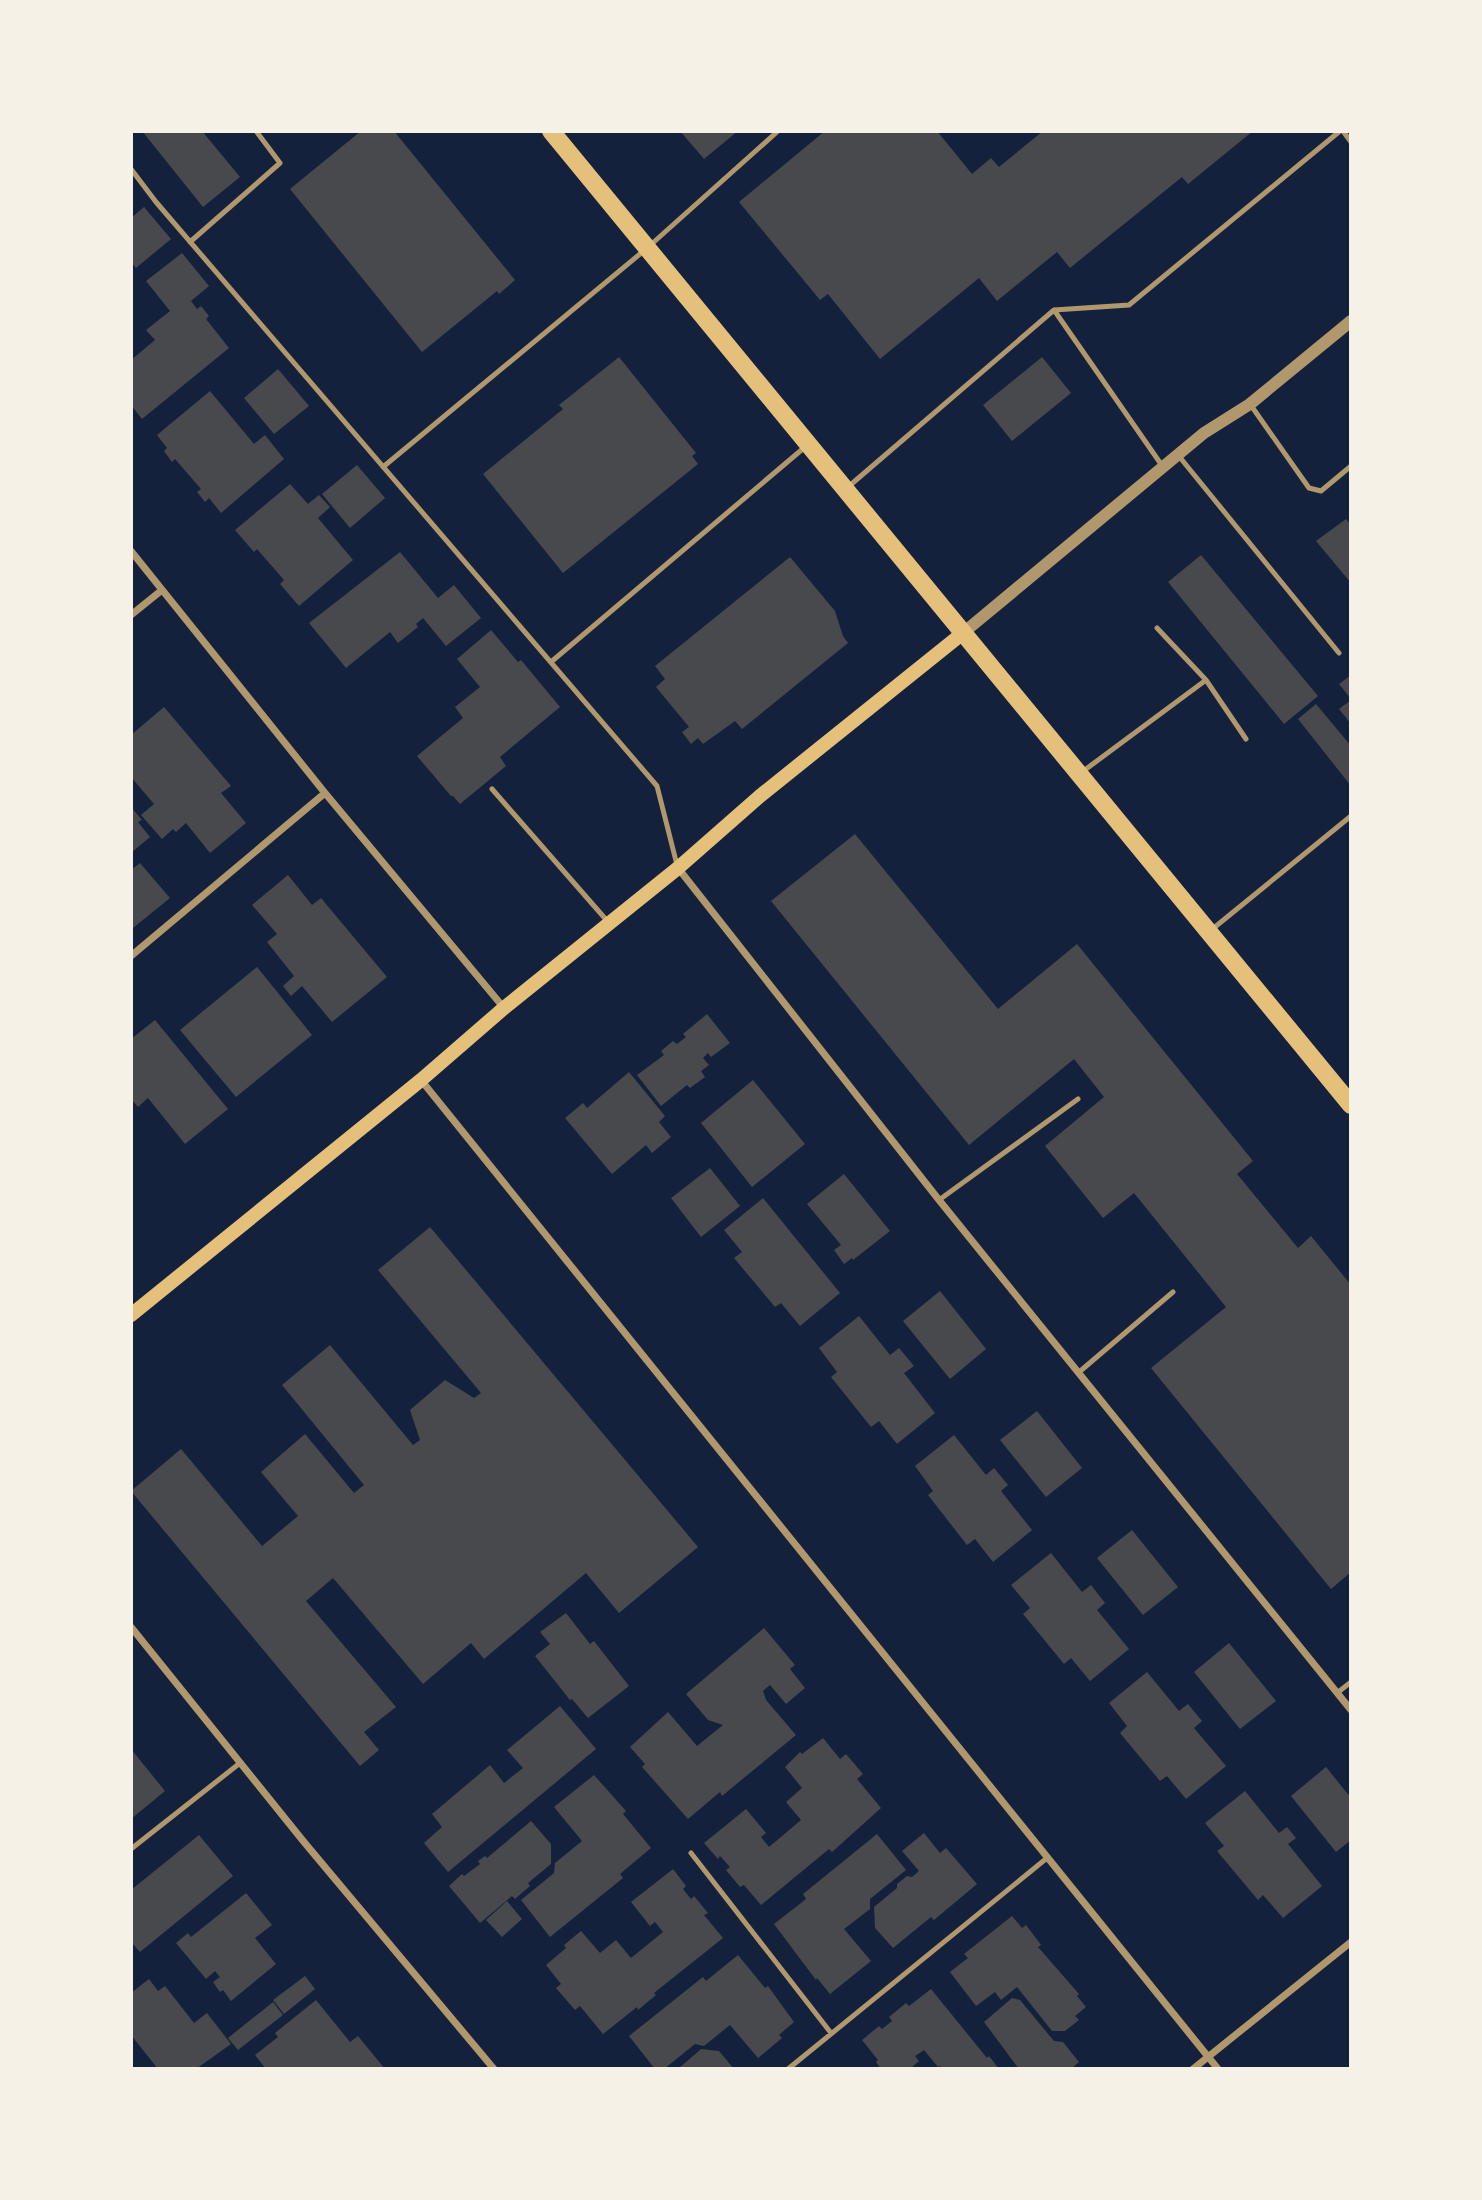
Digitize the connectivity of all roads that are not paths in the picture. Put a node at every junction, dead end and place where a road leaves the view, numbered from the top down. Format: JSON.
{"nodes":[{"id":1,"x":256,"y":131,"type":"edge"},
{"id":2,"x":551,"y":131,"type":"edge"},
{"id":3,"x":778,"y":131,"type":"edge"},
{"id":4,"x":1341,"y":131,"type":"edge"},
{"id":5,"x":1351,"y":142,"type":"edge"},
{"id":6,"x":131,"y":169,"type":"edge"},
{"id":7,"x":190,"y":242,"type":"junction"},
{"id":8,"x":646,"y":249,"type":"junction"},
{"id":9,"x":1054,"y":310,"type":"junction"},
{"id":10,"x":1351,"y":321,"type":"edge"},
{"id":11,"x":1250,"y":404,"type":"junction"},
{"id":12,"x":807,"y":444,"type":"junction"},
{"id":13,"x":1178,"y":455,"type":"junction"},
{"id":14,"x":1351,"y":466,"type":"edge"},
{"id":15,"x":383,"y":467,"type":"junction"},
{"id":16,"x":1163,"y":467,"type":"junction"},
{"id":17,"x":845,"y":489,"type":"junction"},
{"id":18,"x":131,"y":551,"type":"edge"},
{"id":19,"x":162,"y":590,"type":"junction"},
{"id":20,"x":131,"y":615,"type":"edge"},
{"id":21,"x":1157,"y":628,"type":"dead end"},
{"id":22,"x":963,"y":633,"type":"junction"},
{"id":23,"x":1339,"y":653,"type":"dead end"},
{"id":24,"x":551,"y":663,"type":"junction"},
{"id":25,"x":1206,"y":680,"type":"junction"},
{"id":26,"x":1246,"y":739,"type":"dead end"},
{"id":27,"x":1079,"y":775,"type":"junction"},
{"id":28,"x":492,"y":789,"type":"dead end"},
{"id":29,"x":325,"y":793,"type":"junction"},
{"id":30,"x":1351,"y":816,"type":"edge"},
{"id":31,"x":678,"y":868,"type":"junction"},
{"id":32,"x":609,"y":923,"type":"junction"},
{"id":33,"x":1208,"y":933,"type":"junction"},
{"id":34,"x":131,"y":956,"type":"edge"},
{"id":35,"x":504,"y":1008,"type":"junction"},
{"id":36,"x":421,"y":1080,"type":"junction"},
{"id":37,"x":1078,"y":1099,"type":"dead end"},
{"id":38,"x":1351,"y":1105,"type":"edge"},
{"id":39,"x":939,"y":1200,"type":"junction"},
{"id":40,"x":1173,"y":1292,"type":"dead end"},
{"id":41,"x":131,"y":1315,"type":"edge"},
{"id":42,"x":1078,"y":1373,"type":"junction"},
{"id":43,"x":131,"y":1628,"type":"edge"},
{"id":44,"x":1351,"y":1682,"type":"edge"},
{"id":45,"x":1337,"y":1693,"type":"junction"},
{"id":46,"x":1351,"y":1710,"type":"edge"},
{"id":47,"x":240,"y":1763,"type":"junction"},
{"id":48,"x":131,"y":1849,"type":"edge"},
{"id":49,"x":691,"y":1853,"type":"dead end"},
{"id":50,"x":1047,"y":1858,"type":"junction"},
{"id":51,"x":1351,"y":1941,"type":"edge"},
{"id":52,"x":831,"y":2033,"type":"junction"},
{"id":53,"x":1208,"y":2057,"type":"junction"},
{"id":54,"x":494,"y":2069,"type":"edge"},
{"id":55,"x":788,"y":2069,"type":"edge"},
{"id":56,"x":1193,"y":2069,"type":"edge"},
{"id":57,"x":1218,"y":2069,"type":"edge"}],
"edges":[{"from":1,"to":7,"type":"lane"},
{"from":2,"to":8,"type":"main road"},
{"from":3,"to":8,"type":"lane"},
{"from":4,"to":5,"type":"lane"},
{"from":4,"to":9,"type":"lane"},
{"from":6,"to":7,"type":"lane"},
{"from":7,"to":15,"type":"lane"},
{"from":8,"to":12,"type":"main road"},
{"from":8,"to":15,"type":"lane"},
{"from":9,"to":16,"type":"lane"},
{"from":9,"to":17,"type":"lane"},
{"from":10,"to":11,"type":"street"},
{"from":11,"to":13,"type":"street"},
{"from":11,"to":14,"type":"lane"},
{"from":12,"to":17,"type":"main road"},
{"from":12,"to":24,"type":"lane"},
{"from":13,"to":16,"type":"street"},
{"from":13,"to":23,"type":"lane"},
{"from":15,"to":24,"type":"lane"},
{"from":16,"to":22,"type":"street"},
{"from":17,"to":22,"type":"main road"},
{"from":18,"to":19,"type":"street"},
{"from":19,"to":20,"type":"street"},
{"from":19,"to":29,"type":"street"},
{"from":21,"to":25,"type":"lane"},
{"from":22,"to":27,"type":"main road"},
{"from":22,"to":31,"type":"main road"},
{"from":24,"to":31,"type":"lane"},
{"from":25,"to":26,"type":"lane"},
{"from":25,"to":27,"type":"lane"},
{"from":27,"to":33,"type":"main road"},
{"from":28,"to":32,"type":"lane"},
{"from":29,"to":34,"type":"street"},
{"from":29,"to":35,"type":"street"},
{"from":30,"to":33,"type":"lane"},
{"from":31,"to":32,"type":"main road"},
{"from":31,"to":39,"type":"street"},
{"from":32,"to":35,"type":"main road"},
{"from":33,"to":38,"type":"main road"},
{"from":35,"to":36,"type":"main road"},
{"from":36,"to":41,"type":"main road"},
{"from":36,"to":50,"type":"street"},
{"from":37,"to":39,"type":"lane"},
{"from":39,"to":42,"type":"street"},
{"from":40,"to":42,"type":"lane"},
{"from":42,"to":45,"type":"street"},
{"from":43,"to":47,"type":"street"},
{"from":44,"to":45,"type":"lane"},
{"from":45,"to":46,"type":"street"},
{"from":47,"to":48,"type":"lane"},
{"from":47,"to":54,"type":"street"},
{"from":49,"to":52,"type":"lane"},
{"from":50,"to":52,"type":"lane"},
{"from":50,"to":53,"type":"street"},
{"from":51,"to":53,"type":"street"},
{"from":52,"to":55,"type":"lane"},
{"from":53,"to":56,"type":"street"},
{"from":53,"to":57,"type":"street"}]}
